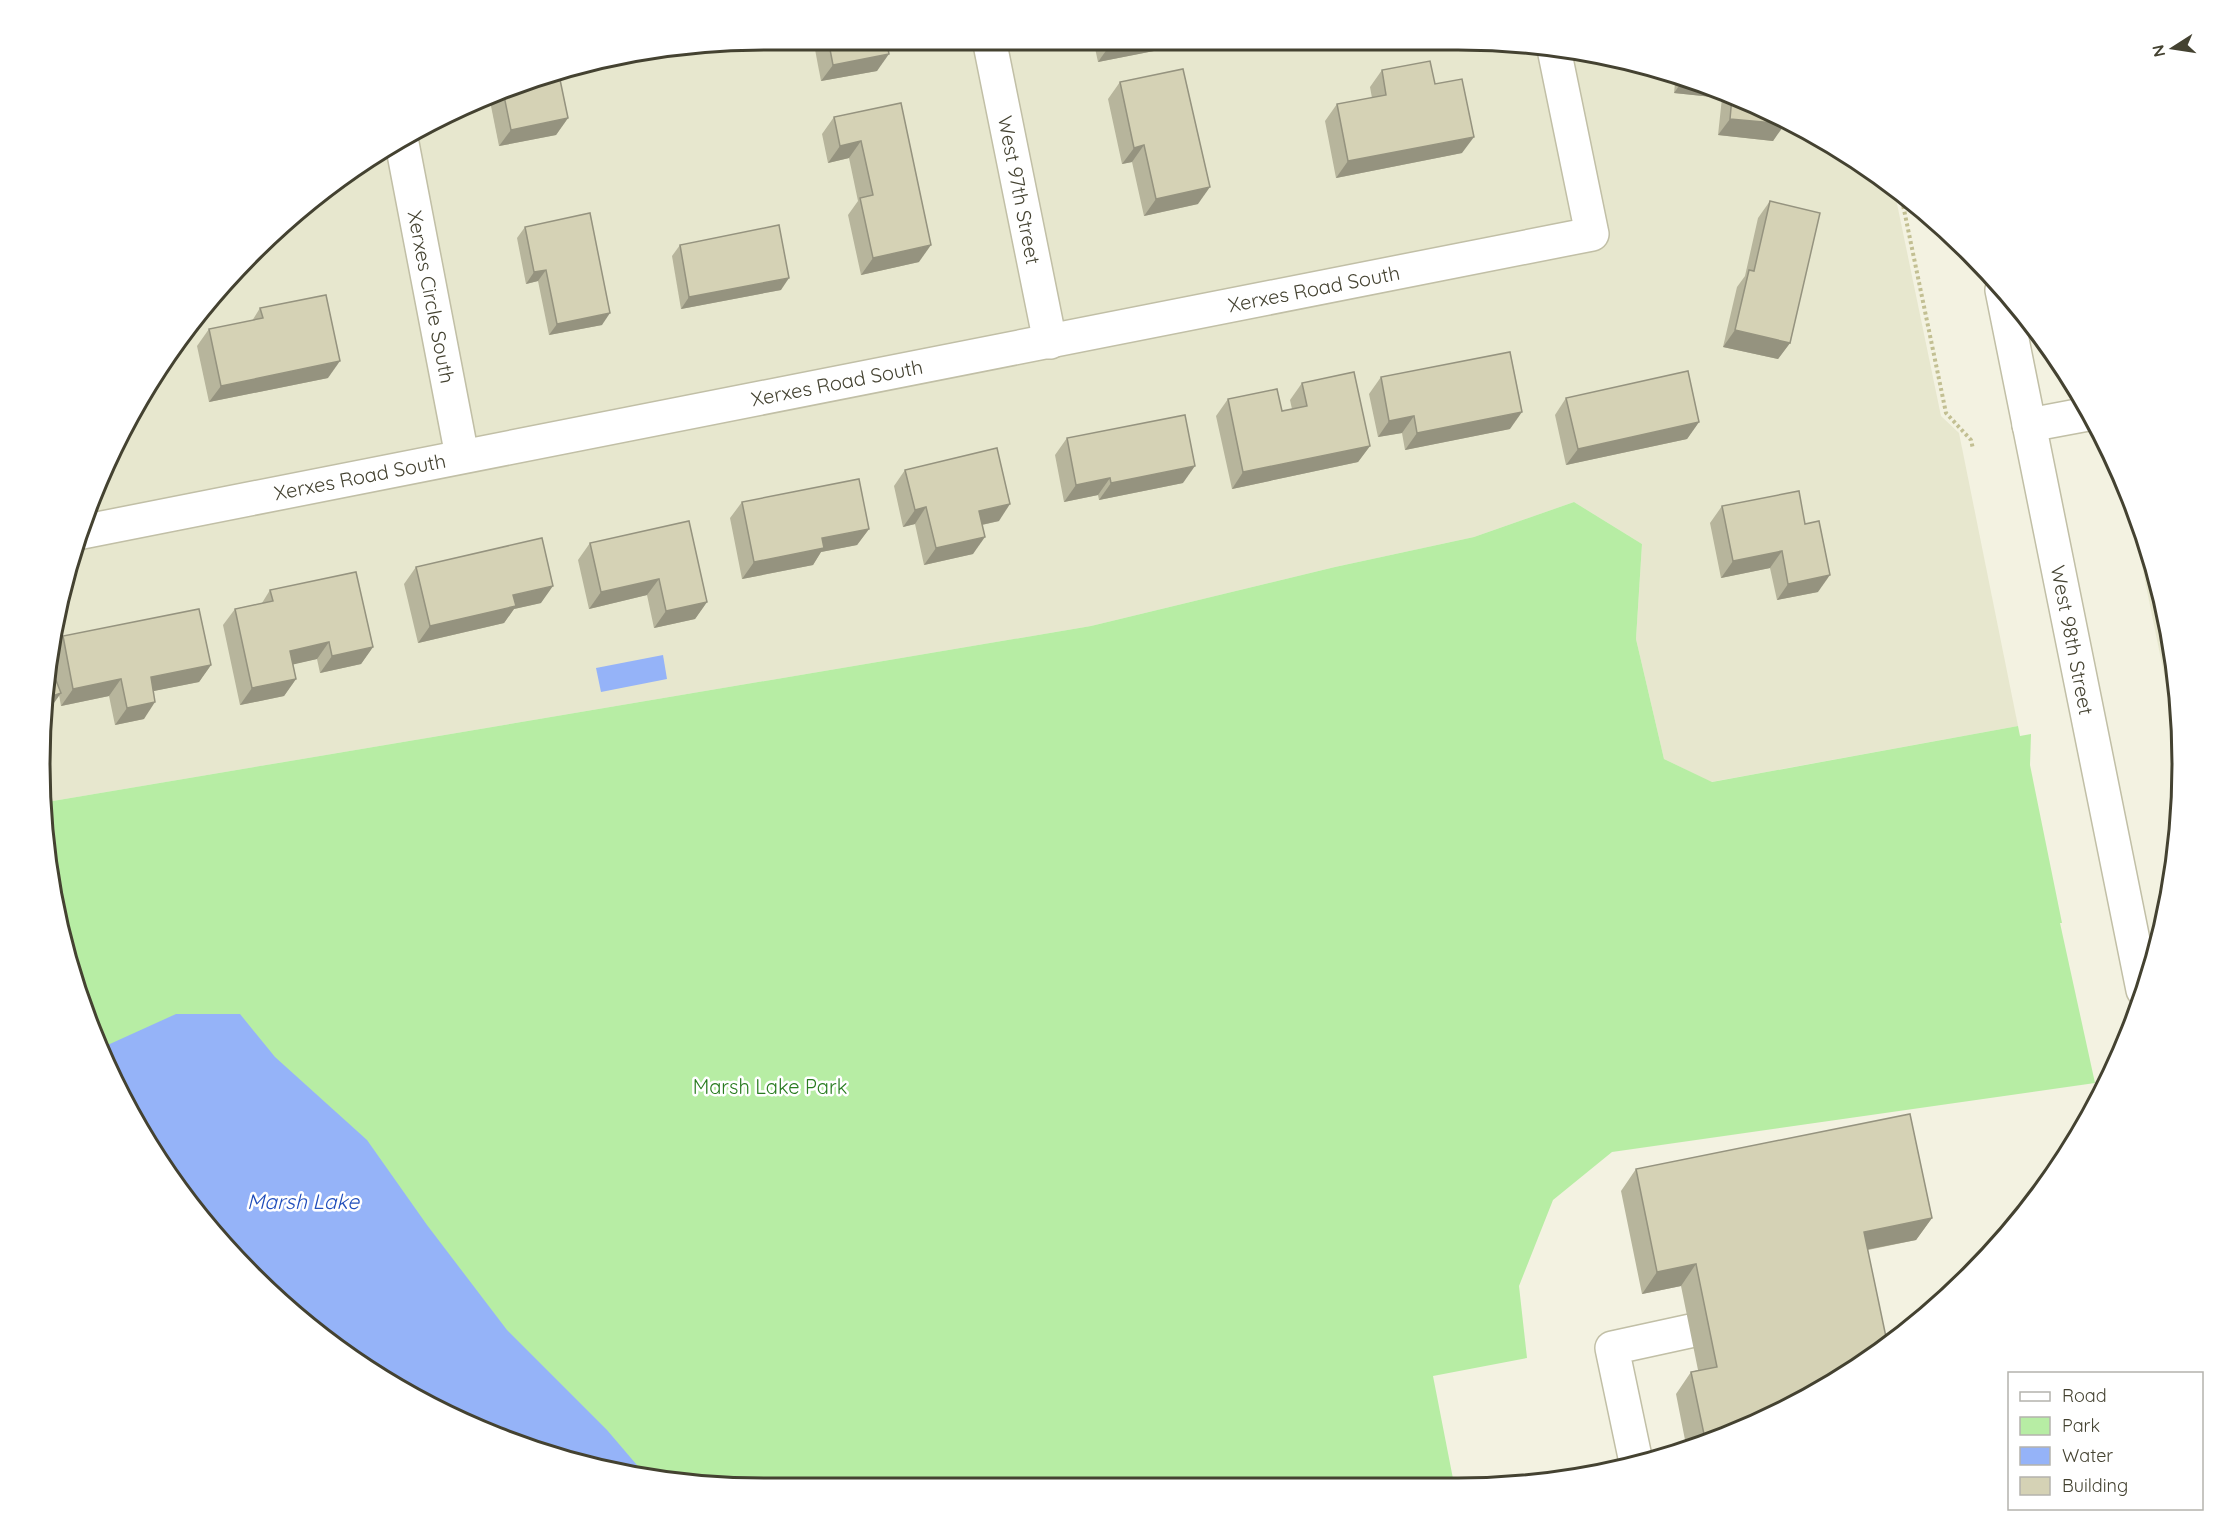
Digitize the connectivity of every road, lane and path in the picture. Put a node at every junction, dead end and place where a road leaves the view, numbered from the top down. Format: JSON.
{"nodes":[{"id":1,"x":991,"y":50,"type":"edge"},
{"id":2,"x":1556,"y":57,"type":"edge"},
{"id":3,"x":403,"y":148,"type":"edge"},
{"id":4,"x":1903,"y":206,"type":"edge"},
{"id":5,"x":2005,"y":307,"type":"edge"},
{"id":6,"x":1050,"y":342,"type":"junction"},
{"id":7,"x":2081,"y":415,"type":"edge"},
{"id":8,"x":2029,"y":425,"type":"junction"},
{"id":9,"x":1973,"y":449,"type":"dead end"},
{"id":10,"x":462,"y":456,"type":"junction"},
{"id":11,"x":88,"y":531,"type":"edge"},
{"id":12,"x":2140,"y":974,"type":"edge"},
{"id":13,"x":1690,"y":1331,"type":"dead end"},
{"id":14,"x":1635,"y":1456,"type":"edge"}],
"edges":[{"from":1,"to":6,"type":"street","name":"West 97th Street"},
{"from":2,"to":6,"type":"street","name":"Xerxes Road South"},
{"from":3,"to":10,"type":"street","name":"Xerxes Circle South"},
{"from":4,"to":9,"type":"path"},
{"from":5,"to":8,"type":"street","name":"West 98th Street"},
{"from":6,"to":10,"type":"street","name":"Xerxes Road South"},
{"from":7,"to":8,"type":"street"},
{"from":8,"to":12,"type":"street","name":"West 98th Street"},
{"from":10,"to":11,"type":"street","name":"Xerxes Road South"},
{"from":13,"to":14,"type":"street"}]}
